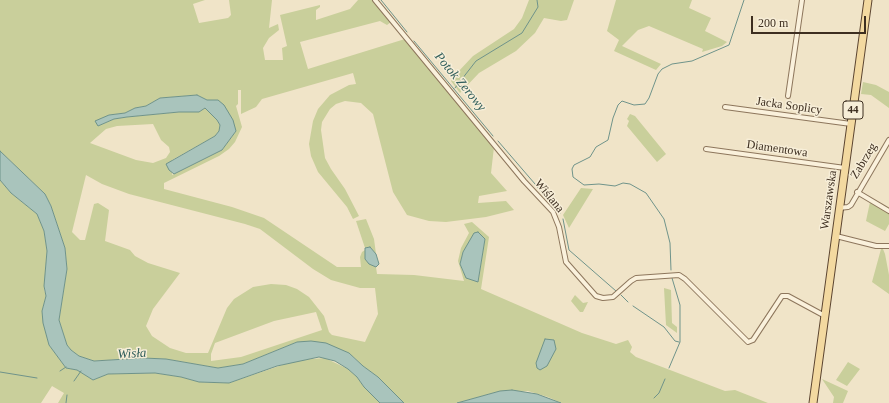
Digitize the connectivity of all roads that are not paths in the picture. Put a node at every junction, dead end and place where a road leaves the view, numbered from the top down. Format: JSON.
{"nodes":[{"id":1,"x":375,"y":0,"type":"edge"},
{"id":2,"x":802,"y":0,"type":"edge"},
{"id":3,"x":868,"y":0,"type":"edge"},
{"id":4,"x":788,"y":96,"type":"dead end"},
{"id":5,"x":725,"y":107,"type":"dead end"},
{"id":6,"x":851,"y":124,"type":"junction"},
{"id":7,"x":889,"y":140,"type":"edge"},
{"id":8,"x":706,"y":149,"type":"dead end"},
{"id":9,"x":845,"y":168,"type":"junction"},
{"id":10,"x":857,"y":192,"type":"junction"},
{"id":11,"x":840,"y":208,"type":"junction"},
{"id":12,"x":889,"y":211,"type":"edge"},
{"id":13,"x":836,"y":236,"type":"junction"},
{"id":14,"x":889,"y":246,"type":"edge"},
{"id":15,"x":825,"y":316,"type":"junction"},
{"id":16,"x":813,"y":403,"type":"edge"}],
"edges":[{"from":1,"to":15,"type":"street","name":"Wiślana"},
{"from":2,"to":4,"type":"street"},
{"from":3,"to":6,"type":"main road","name":"Warszawska","number":"44"},
{"from":5,"to":6,"type":"street","name":"Jacka Soplicy"},
{"from":6,"to":9,"type":"main road","name":"Warszawska","number":"44"},
{"from":7,"to":10,"type":"street","name":"Zabrzeg"},
{"from":8,"to":9,"type":"street","name":"Diamentowa"},
{"from":9,"to":11,"type":"main road","name":"Warszawska","number":"44"},
{"from":10,"to":11,"type":"street","name":"Zabrzeg"},
{"from":10,"to":12,"type":"street","name":"Zabrzeg"},
{"from":11,"to":13,"type":"main road","name":"Warszawska","number":"44"},
{"from":13,"to":14,"type":"street"},
{"from":13,"to":15,"type":"main road","name":"Warszawska","number":"44"},
{"from":15,"to":16,"type":"main road","name":"Warszawska","number":"44"}]}
